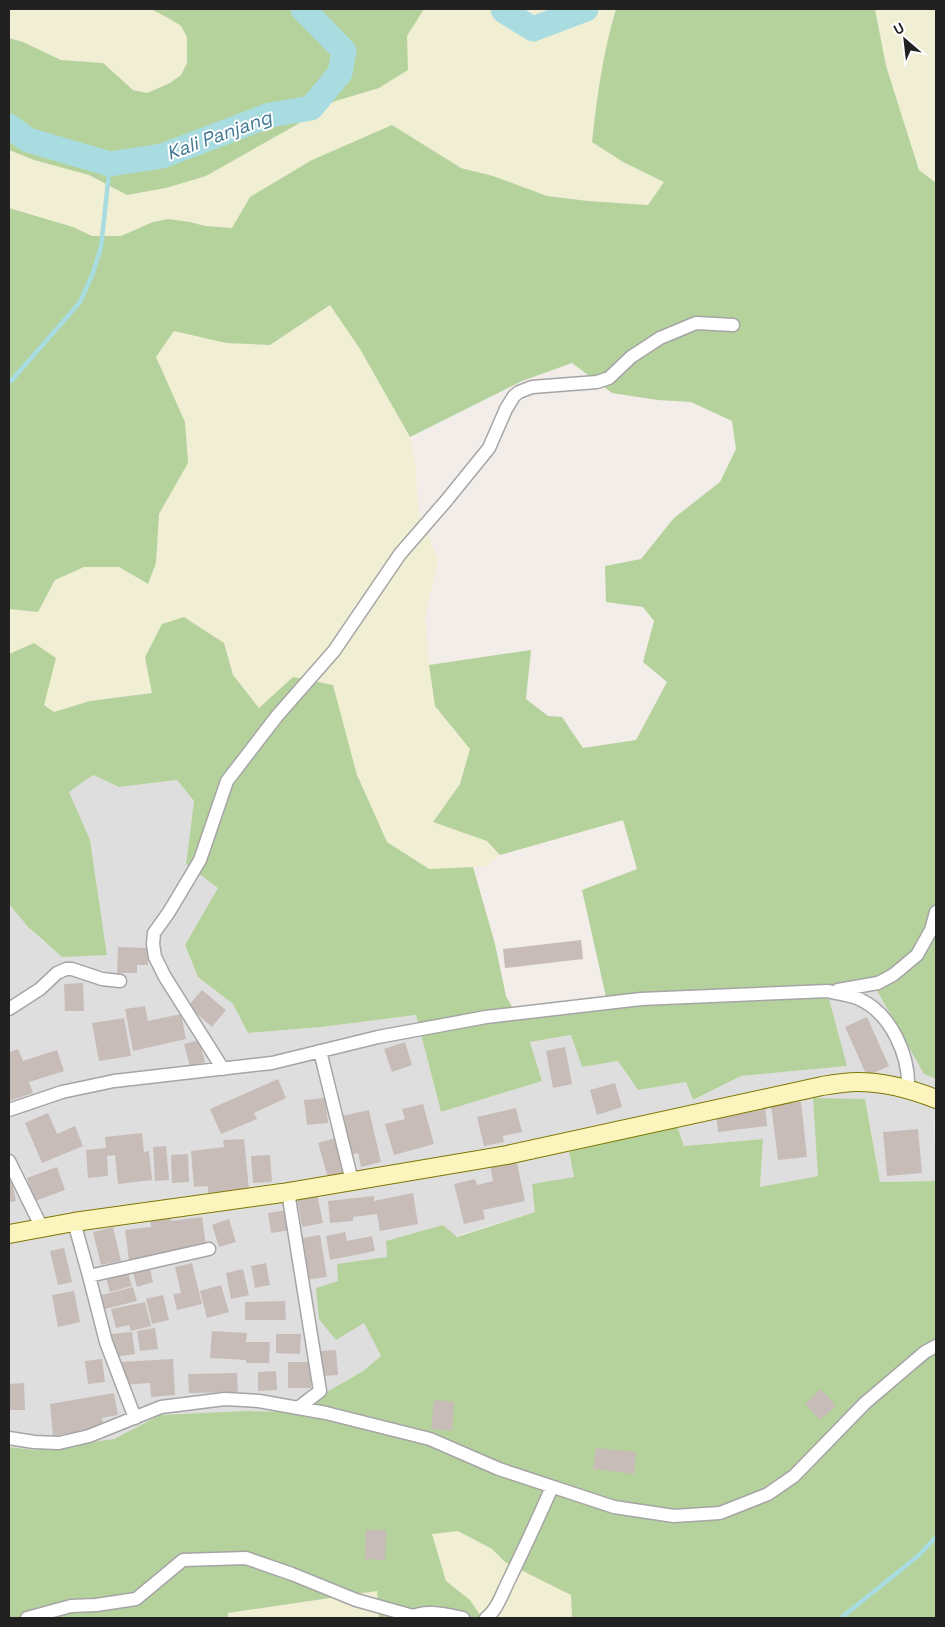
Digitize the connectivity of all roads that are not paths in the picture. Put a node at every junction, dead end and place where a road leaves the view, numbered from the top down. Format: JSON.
{"nodes":[{"id":1,"x":733,"y":325,"type":"dead end"},
{"id":2,"x":936,"y":912,"type":"edge"},
{"id":3,"x":120,"y":982,"type":"dead end"},
{"id":4,"x":828,"y":991,"type":"junction"},
{"id":5,"x":9,"y":1009,"type":"edge"},
{"id":6,"x":320,"y":1051,"type":"junction"},
{"id":7,"x":223,"y":1069,"type":"junction"},
{"id":8,"x":908,"y":1090,"type":"junction"},
{"id":9,"x":936,"y":1099,"type":"edge"},
{"id":10,"x":9,"y":1110,"type":"edge"},
{"id":11,"x":9,"y":1161,"type":"edge"},
{"id":12,"x":352,"y":1181,"type":"junction"},
{"id":13,"x":288,"y":1192,"type":"junction"},
{"id":14,"x":74,"y":1222,"type":"junction"},
{"id":15,"x":42,"y":1228,"type":"junction"},
{"id":16,"x":9,"y":1234,"type":"edge"},
{"id":17,"x":209,"y":1249,"type":"dead end"},
{"id":18,"x":89,"y":1276,"type":"junction"},
{"id":19,"x":936,"y":1346,"type":"edge"},
{"id":20,"x":298,"y":1408,"type":"junction"},
{"id":21,"x":135,"y":1418,"type":"junction"},
{"id":22,"x":9,"y":1438,"type":"edge"},
{"id":23,"x":552,"y":1487,"type":"junction"},
{"id":24,"x":410,"y":1617,"type":"edge"},
{"id":25,"x":27,"y":1618,"type":"edge"},
{"id":26,"x":463,"y":1618,"type":"edge"},
{"id":27,"x":486,"y":1618,"type":"edge"}],
"edges":[{"from":1,"to":7,"type":"street"},
{"from":2,"to":4,"type":"street"},
{"from":3,"to":5,"type":"street"},
{"from":4,"to":6,"type":"street"},
{"from":4,"to":8,"type":"street"},
{"from":6,"to":7,"type":"street"},
{"from":6,"to":12,"type":"street"},
{"from":7,"to":10,"type":"street"},
{"from":8,"to":9,"type":"street"},
{"from":8,"to":12,"type":"street"},
{"from":11,"to":15,"type":"street"},
{"from":12,"to":13,"type":"street"},
{"from":13,"to":14,"type":"street"},
{"from":13,"to":20,"type":"street"},
{"from":14,"to":15,"type":"street"},
{"from":14,"to":18,"type":"street"},
{"from":15,"to":16,"type":"street"},
{"from":17,"to":18,"type":"street"},
{"from":18,"to":21,"type":"street"},
{"from":19,"to":23,"type":"street"},
{"from":20,"to":21,"type":"street"},
{"from":20,"to":23,"type":"street"},
{"from":21,"to":22,"type":"street"},
{"from":23,"to":27,"type":"street"},
{"from":24,"to":25,"type":"street"},
{"from":24,"to":26,"type":"street"}]}
